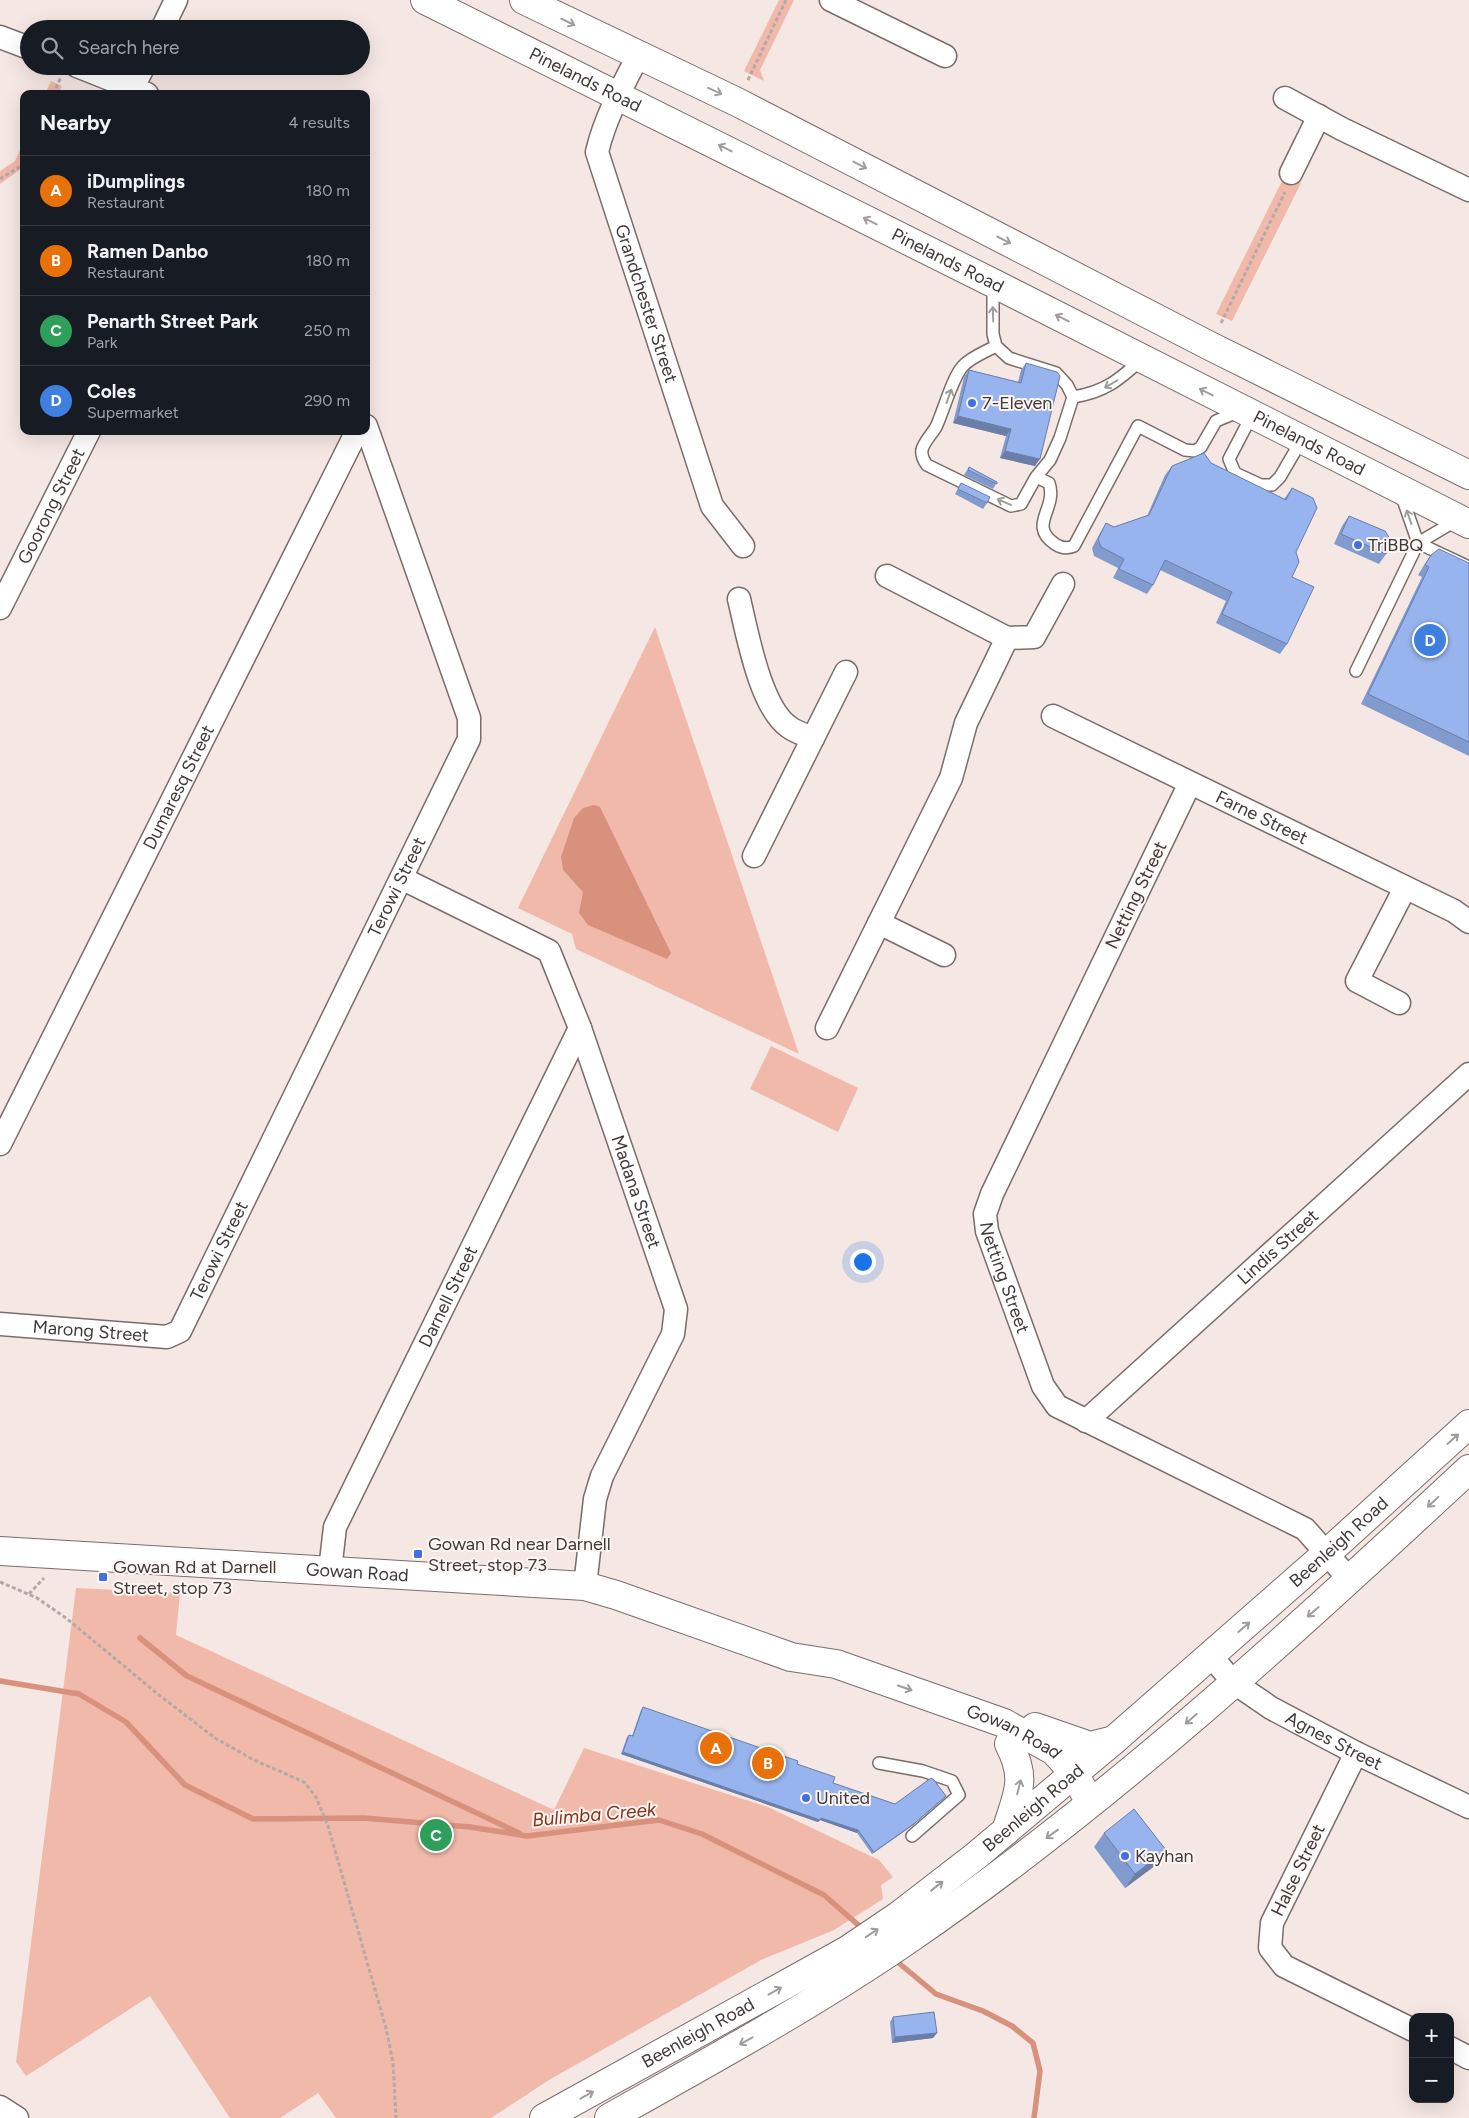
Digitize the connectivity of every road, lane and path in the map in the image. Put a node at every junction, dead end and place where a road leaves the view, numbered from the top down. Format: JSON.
{"nodes":[{"id":1,"x":176,"y":0,"type":"edge"},
{"id":2,"x":425,"y":0,"type":"edge"},
{"id":3,"x":524,"y":0,"type":"edge"},
{"id":4,"x":786,"y":0,"type":"edge"},
{"id":5,"x":831,"y":0,"type":"edge"},
{"id":6,"x":166,"y":20,"type":"edge"},
{"id":7,"x":0,"y":37,"type":"edge"},
{"id":8,"x":20,"y":45,"type":"edge"},
{"id":9,"x":638,"y":56,"type":"junction"},
{"id":10,"x":945,"y":56,"type":"dead end"},
{"id":11,"x":101,"y":75,"type":"edge"},
{"id":12,"x":142,"y":75,"type":"edge"},
{"id":13,"x":748,"y":80,"type":"dead end"},
{"id":14,"x":140,"y":90,"type":"edge"},
{"id":15,"x":618,"y":94,"type":"junction"},
{"id":16,"x":1285,"y":98,"type":"dead end"},
{"id":17,"x":1319,"y":116,"type":"junction"},
{"id":18,"x":20,"y":167,"type":"edge"},
{"id":19,"x":0,"y":179,"type":"edge"},
{"id":20,"x":1288,"y":182,"type":"joint"},
{"id":21,"x":1469,"y":190,"type":"edge"},
{"id":22,"x":993,"y":283,"type":"junction"},
{"id":23,"x":1221,"y":323,"type":"dead end"},
{"id":24,"x":996,"y":346,"type":"junction"},
{"id":25,"x":1142,"y":359,"type":"junction"},
{"id":26,"x":1073,"y":397,"type":"junction"},
{"id":27,"x":1246,"y":413,"type":"junction"},
{"id":28,"x":86,"y":435,"type":"edge"},
{"id":29,"x":355,"y":435,"type":"edge"},
{"id":30,"x":369,"y":435,"type":"edge"},
{"id":31,"x":1301,"y":440,"type":"junction"},
{"id":32,"x":1469,"y":476,"type":"edge"},
{"id":33,"x":1036,"y":477,"type":"junction"},
{"id":34,"x":1400,"y":491,"type":"junction"},
{"id":35,"x":1464,"y":521,"type":"edge"},
{"id":36,"x":1418,"y":543,"type":"junction"},
{"id":37,"x":743,"y":546,"type":"dead end"},
{"id":38,"x":1469,"y":567,"type":"edge"},
{"id":39,"x":887,"y":576,"type":"dead end"},
{"id":40,"x":1062,"y":584,"type":"dead end"},
{"id":41,"x":740,"y":599,"type":"dead end"},
{"id":42,"x":0,"y":608,"type":"edge"},
{"id":43,"x":1007,"y":638,"type":"junction"},
{"id":44,"x":1356,"y":670,"type":"dead end"},
{"id":45,"x":846,"y":672,"type":"dead end"},
{"id":46,"x":1053,"y":716,"type":"dead end"},
{"id":47,"x":813,"y":738,"type":"junction"},
{"id":48,"x":1190,"y":782,"type":"junction"},
{"id":49,"x":754,"y":856,"type":"dead end"},
{"id":50,"x":403,"y":879,"type":"junction"},
{"id":51,"x":1405,"y":888,"type":"junction"},
{"id":52,"x":1469,"y":922,"type":"edge"},
{"id":53,"x":879,"y":923,"type":"junction"},
{"id":54,"x":944,"y":955,"type":"dead end"},
{"id":55,"x":1399,"y":1003,"type":"dead end"},
{"id":56,"x":580,"y":1028,"type":"junction"},
{"id":57,"x":827,"y":1028,"type":"dead end"},
{"id":58,"x":1469,"y":1074,"type":"edge"},
{"id":59,"x":0,"y":1144,"type":"edge"},
{"id":60,"x":0,"y":1324,"type":"edge"},
{"id":61,"x":180,"y":1331,"type":"joint"},
{"id":62,"x":1086,"y":1421,"type":"junction"},
{"id":63,"x":1469,"y":1424,"type":"edge"},
{"id":64,"x":1469,"y":1469,"type":"edge"},
{"id":65,"x":0,"y":1551,"type":"edge"},
{"id":66,"x":1326,"y":1554,"type":"junction"},
{"id":67,"x":330,"y":1570,"type":"junction"},
{"id":68,"x":44,"y":1578,"type":"dead end"},
{"id":69,"x":1350,"y":1580,"type":"junction"},
{"id":70,"x":0,"y":1582,"type":"edge"},
{"id":71,"x":585,"y":1586,"type":"junction"},
{"id":72,"x":30,"y":1594,"type":"junction"},
{"id":73,"x":1211,"y":1656,"type":"junction"},
{"id":74,"x":1233,"y":1682,"type":"junction"},
{"id":75,"x":1007,"y":1733,"type":"junction"},
{"id":76,"x":1114,"y":1740,"type":"junction"},
{"id":77,"x":1356,"y":1753,"type":"junction"},
{"id":78,"x":879,"y":1763,"type":"dead end"},
{"id":79,"x":1067,"y":1779,"type":"junction"},
{"id":80,"x":1090,"y":1803,"type":"junction"},
{"id":81,"x":1469,"y":1807,"type":"edge"},
{"id":82,"x":1006,"y":1831,"type":"junction"},
{"id":83,"x":912,"y":1836,"type":"dead end"},
{"id":84,"x":906,"y":1926,"type":"junction"},
{"id":85,"x":854,"y":1960,"type":"junction"},
{"id":86,"x":1409,"y":2028,"type":"edge"},
{"id":87,"x":1454,"y":2050,"type":"edge"},
{"id":88,"x":1469,"y":2058,"type":"edge"},
{"id":89,"x":0,"y":2107,"type":"edge"},
{"id":90,"x":17,"y":2118,"type":"edge"},
{"id":91,"x":396,"y":2118,"type":"edge"},
{"id":92,"x":544,"y":2118,"type":"edge"},
{"id":93,"x":610,"y":2118,"type":"edge"}],
"edges":[{"from":1,"to":6,"type":"street"},
{"from":2,"to":15,"type":"main road","name":"Pinelands Road"},
{"from":3,"to":9,"type":"main road","one_way":true},
{"from":4,"to":13,"type":"path"},
{"from":5,"to":10,"type":"street"},
{"from":7,"to":8,"type":"street"},
{"from":9,"to":15,"type":"street","name":"Grandchester Street"},
{"from":9,"to":32,"type":"main road","one_way":true},
{"from":11,"to":14,"type":"street"},
{"from":12,"to":14,"type":"street"},
{"from":22,"to":15,"type":"main road","name":"Pinelands Road","one_way":true},
{"from":15,"to":37,"type":"street","name":"Grandchester Street"},
{"from":16,"to":17,"type":"street"},
{"from":17,"to":20,"type":"street"},
{"from":17,"to":21,"type":"street"},
{"from":18,"to":19,"type":"path"},
{"from":20,"to":23,"type":"path"},
{"from":24,"to":22,"type":"lane","one_way":true},
{"from":25,"to":22,"type":"main road","name":"Pinelands Road","one_way":true},
{"from":24,"to":26,"type":"lane"},
{"from":33,"to":24,"type":"lane","one_way":true},
{"from":25,"to":26,"type":"lane","one_way":true},
{"from":27,"to":25,"type":"main road","name":"Pinelands Road","one_way":true},
{"from":26,"to":33,"type":"lane"},
{"from":27,"to":31,"type":"main road","name":"Pinelands Road"},
{"from":27,"to":31,"type":"lane"},
{"from":27,"to":33,"type":"lane"},
{"from":28,"to":42,"type":"street","name":"Goorong Street"},
{"from":29,"to":59,"type":"street","name":"Dumaresq Street"},
{"from":30,"to":50,"type":"street","name":"Terowi Street"},
{"from":31,"to":34,"type":"main road","name":"Pinelands Road"},
{"from":34,"to":35,"type":"main road","name":"Pinelands Road"},
{"from":36,"to":34,"type":"lane","one_way":true},
{"from":35,"to":36,"type":"lane"},
{"from":36,"to":38,"type":"lane"},
{"from":36,"to":44,"type":"lane"},
{"from":39,"to":43,"type":"street"},
{"from":40,"to":43,"type":"street"},
{"from":41,"to":47,"type":"street"},
{"from":43,"to":53,"type":"street"},
{"from":45,"to":47,"type":"street"},
{"from":46,"to":48,"type":"street","name":"Farne Street"},
{"from":47,"to":49,"type":"street"},
{"from":48,"to":51,"type":"street","name":"Farne Street"},
{"from":48,"to":62,"type":"street","name":"Netting Street"},
{"from":50,"to":56,"type":"street","name":"Madana Street"},
{"from":50,"to":61,"type":"street","name":"Terowi Street"},
{"from":51,"to":52,"type":"street","name":"Farne Street"},
{"from":51,"to":55,"type":"street"},
{"from":53,"to":54,"type":"street"},
{"from":53,"to":57,"type":"street"},
{"from":56,"to":67,"type":"street","name":"Darnell Street"},
{"from":56,"to":71,"type":"street","name":"Madana Street"},
{"from":58,"to":62,"type":"street","name":"Lindis Street"},
{"from":60,"to":61,"type":"street","name":"Marong Street"},
{"from":62,"to":66,"type":"street","name":"Netting Street"},
{"from":66,"to":63,"type":"main road","name":"Beenleigh Road","one_way":true},
{"from":64,"to":69,"type":"main road","name":"Beenleigh Road","one_way":true},
{"from":65,"to":67,"type":"main road","name":"Gowan Road"},
{"from":66,"to":69,"type":"street","name":"Netting Street"},
{"from":73,"to":66,"type":"main road","name":"Beenleigh Road","one_way":true},
{"from":67,"to":71,"type":"main road","name":"Gowan Road"},
{"from":68,"to":72,"type":"path"},
{"from":69,"to":74,"type":"main road","name":"Beenleigh Road","one_way":true},
{"from":70,"to":72,"type":"path"},
{"from":71,"to":75,"type":"main road","name":"Gowan Road"},
{"from":72,"to":91,"type":"path"},
{"from":73,"to":74,"type":"street","name":"Agnes Street"},
{"from":73,"to":76,"type":"main road","name":"Beenleigh Road"},
{"from":74,"to":77,"type":"street","name":"Agnes Street"},
{"from":74,"to":80,"type":"main road","name":"Beenleigh Road","one_way":true},
{"from":75,"to":76,"type":"main road"},
{"from":75,"to":79,"type":"main road","name":"Gowan Road"},
{"from":82,"to":75,"type":"main road","one_way":true},
{"from":76,"to":79,"type":"main road","name":"Beenleigh Road"},
{"from":77,"to":81,"type":"street","name":"Agnes Street"},
{"from":77,"to":86,"type":"street","name":"Halse Street"},
{"from":78,"to":83,"type":"lane"},
{"from":79,"to":80,"type":"main road","name":"Gowan Road"},
{"from":79,"to":82,"type":"main road","name":"Beenleigh Road"},
{"from":80,"to":84,"type":"main road","name":"Beenleigh Road","one_way":true},
{"from":84,"to":82,"type":"main road","name":"Beenleigh Road","one_way":true},
{"from":84,"to":85,"type":"main road","name":"Beenleigh Road"},
{"from":92,"to":85,"type":"main road","name":"Beenleigh Road","one_way":true},
{"from":85,"to":93,"type":"main road","name":"Beenleigh Road","one_way":true},
{"from":87,"to":88,"type":"street"},
{"from":89,"to":90,"type":"street"}]}
